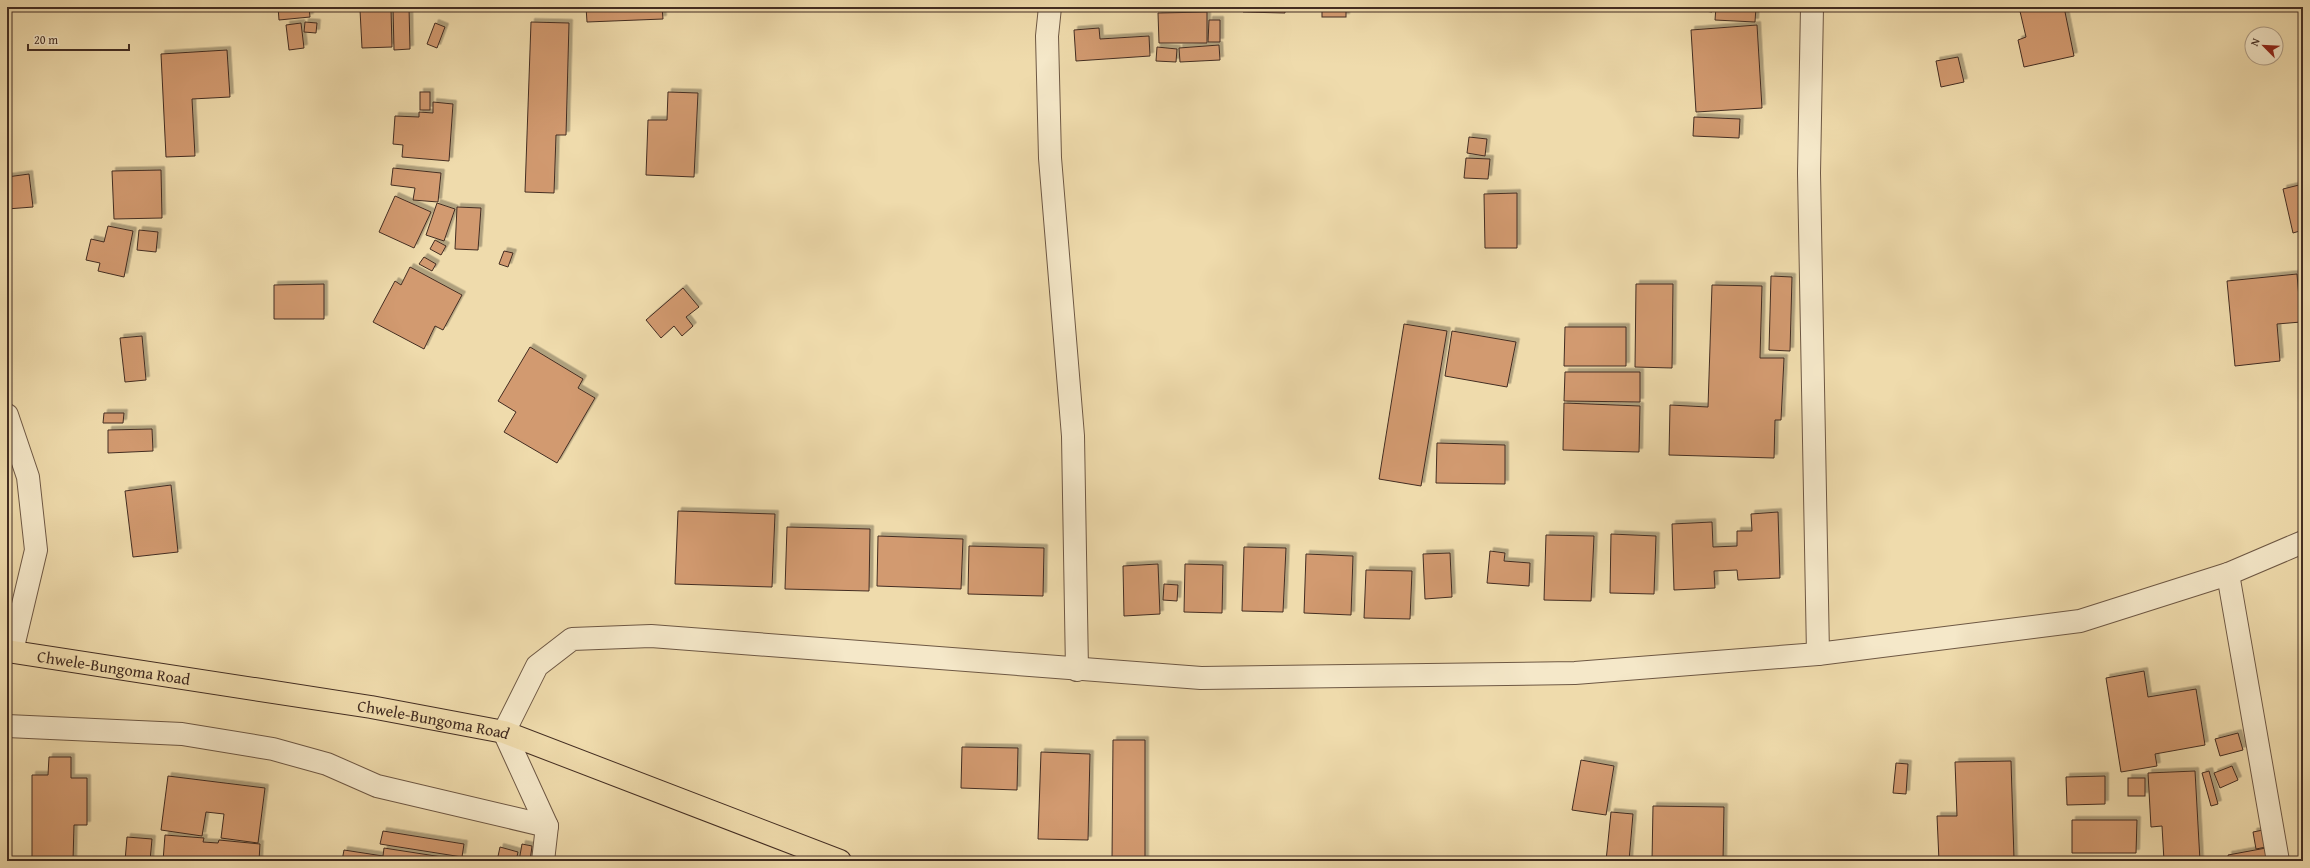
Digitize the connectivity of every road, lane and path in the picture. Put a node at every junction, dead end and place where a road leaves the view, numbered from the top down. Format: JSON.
{"nodes":[{"id":1,"x":1050,"y":7,"type":"edge"},
{"id":2,"x":1812,"y":7,"type":"edge"},
{"id":3,"x":7,"y":415,"type":"edge"},
{"id":4,"x":2303,"y":542,"type":"edge"},
{"id":5,"x":2228,"y":574,"type":"junction"},
{"id":6,"x":10,"y":651,"type":"edge"},
{"id":7,"x":1818,"y":654,"type":"junction"},
{"id":8,"x":1077,"y":670,"type":"junction"},
{"id":9,"x":7,"y":726,"type":"edge"},
{"id":10,"x":504,"y":732,"type":"junction"},
{"id":11,"x":547,"y":826,"type":"junction"},
{"id":12,"x":543,"y":861,"type":"edge"},
{"id":13,"x":840,"y":861,"type":"edge"},
{"id":14,"x":2278,"y":861,"type":"edge"}],
"edges":[{"from":1,"to":8,"type":"street"},
{"from":2,"to":7,"type":"street"},
{"from":3,"to":6,"type":"street"},
{"from":4,"to":5,"type":"street"},
{"from":5,"to":7,"type":"street"},
{"from":5,"to":14,"type":"street"},
{"from":6,"to":10,"type":"main road","name":"Chwele-Bungoma Road"},
{"from":7,"to":8,"type":"street"},
{"from":8,"to":10,"type":"street"},
{"from":9,"to":11,"type":"street"},
{"from":10,"to":11,"type":"street"},
{"from":10,"to":13,"type":"main road","name":"Chwele-Bungoma Road"},
{"from":11,"to":12,"type":"street"}]}
